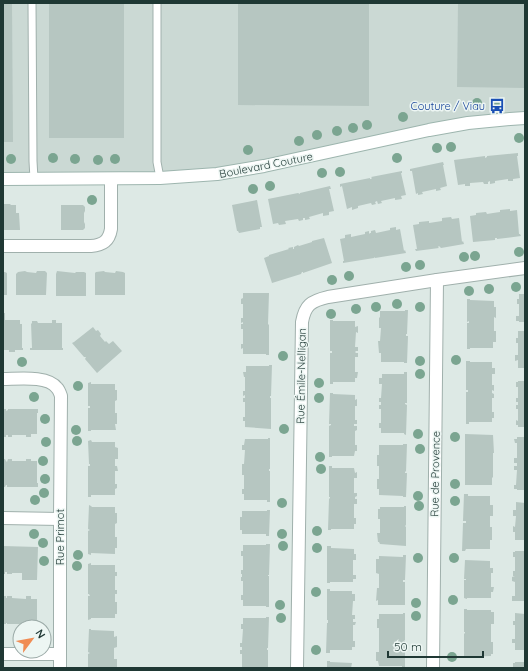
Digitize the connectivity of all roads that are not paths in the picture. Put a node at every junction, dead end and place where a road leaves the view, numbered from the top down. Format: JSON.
{"nodes":[{"id":1,"x":32,"y":3,"type":"edge"},
{"id":2,"x":157,"y":3,"type":"edge"},
{"id":3,"x":525,"y":118,"type":"edge"},
{"id":4,"x":160,"y":178,"type":"junction"},
{"id":5,"x":3,"y":179,"type":"edge"},
{"id":6,"x":34,"y":179,"type":"junction"},
{"id":7,"x":111,"y":179,"type":"junction"},
{"id":8,"x":3,"y":246,"type":"edge"},
{"id":9,"x":525,"y":268,"type":"edge"},
{"id":10,"x":437,"y":280,"type":"junction"},
{"id":11,"x":3,"y":379,"type":"edge"},
{"id":12,"x":3,"y":518,"type":"edge"},
{"id":13,"x":60,"y":519,"type":"junction"},
{"id":14,"x":3,"y":654,"type":"edge"},
{"id":15,"x":60,"y":654,"type":"junction"},
{"id":16,"x":60,"y":668,"type":"edge"},
{"id":17,"x":297,"y":668,"type":"edge"},
{"id":18,"x":433,"y":668,"type":"edge"}],
"edges":[{"from":1,"to":6,"type":"lane"},
{"from":2,"to":4,"type":"lane"},
{"from":3,"to":4,"type":"street","name":"Boulevard Couture"},
{"from":4,"to":7,"type":"street","name":"Boulevard Couture"},
{"from":5,"to":6,"type":"street","name":"Boulevard Couture"},
{"from":6,"to":7,"type":"street","name":"Boulevard Couture"},
{"from":7,"to":8,"type":"street"},
{"from":9,"to":10,"type":"street","name":"Rue Émile-Nelligan"},
{"from":10,"to":17,"type":"street","name":"Rue Émile-Nelligan"},
{"from":10,"to":18,"type":"street","name":"Rue de Provence"},
{"from":11,"to":13,"type":"street","name":"Rue Primot"},
{"from":12,"to":13,"type":"street"},
{"from":13,"to":15,"type":"street","name":"Rue Primot"},
{"from":14,"to":15,"type":"street"},
{"from":15,"to":16,"type":"street","name":"Rue Primot"}]}
